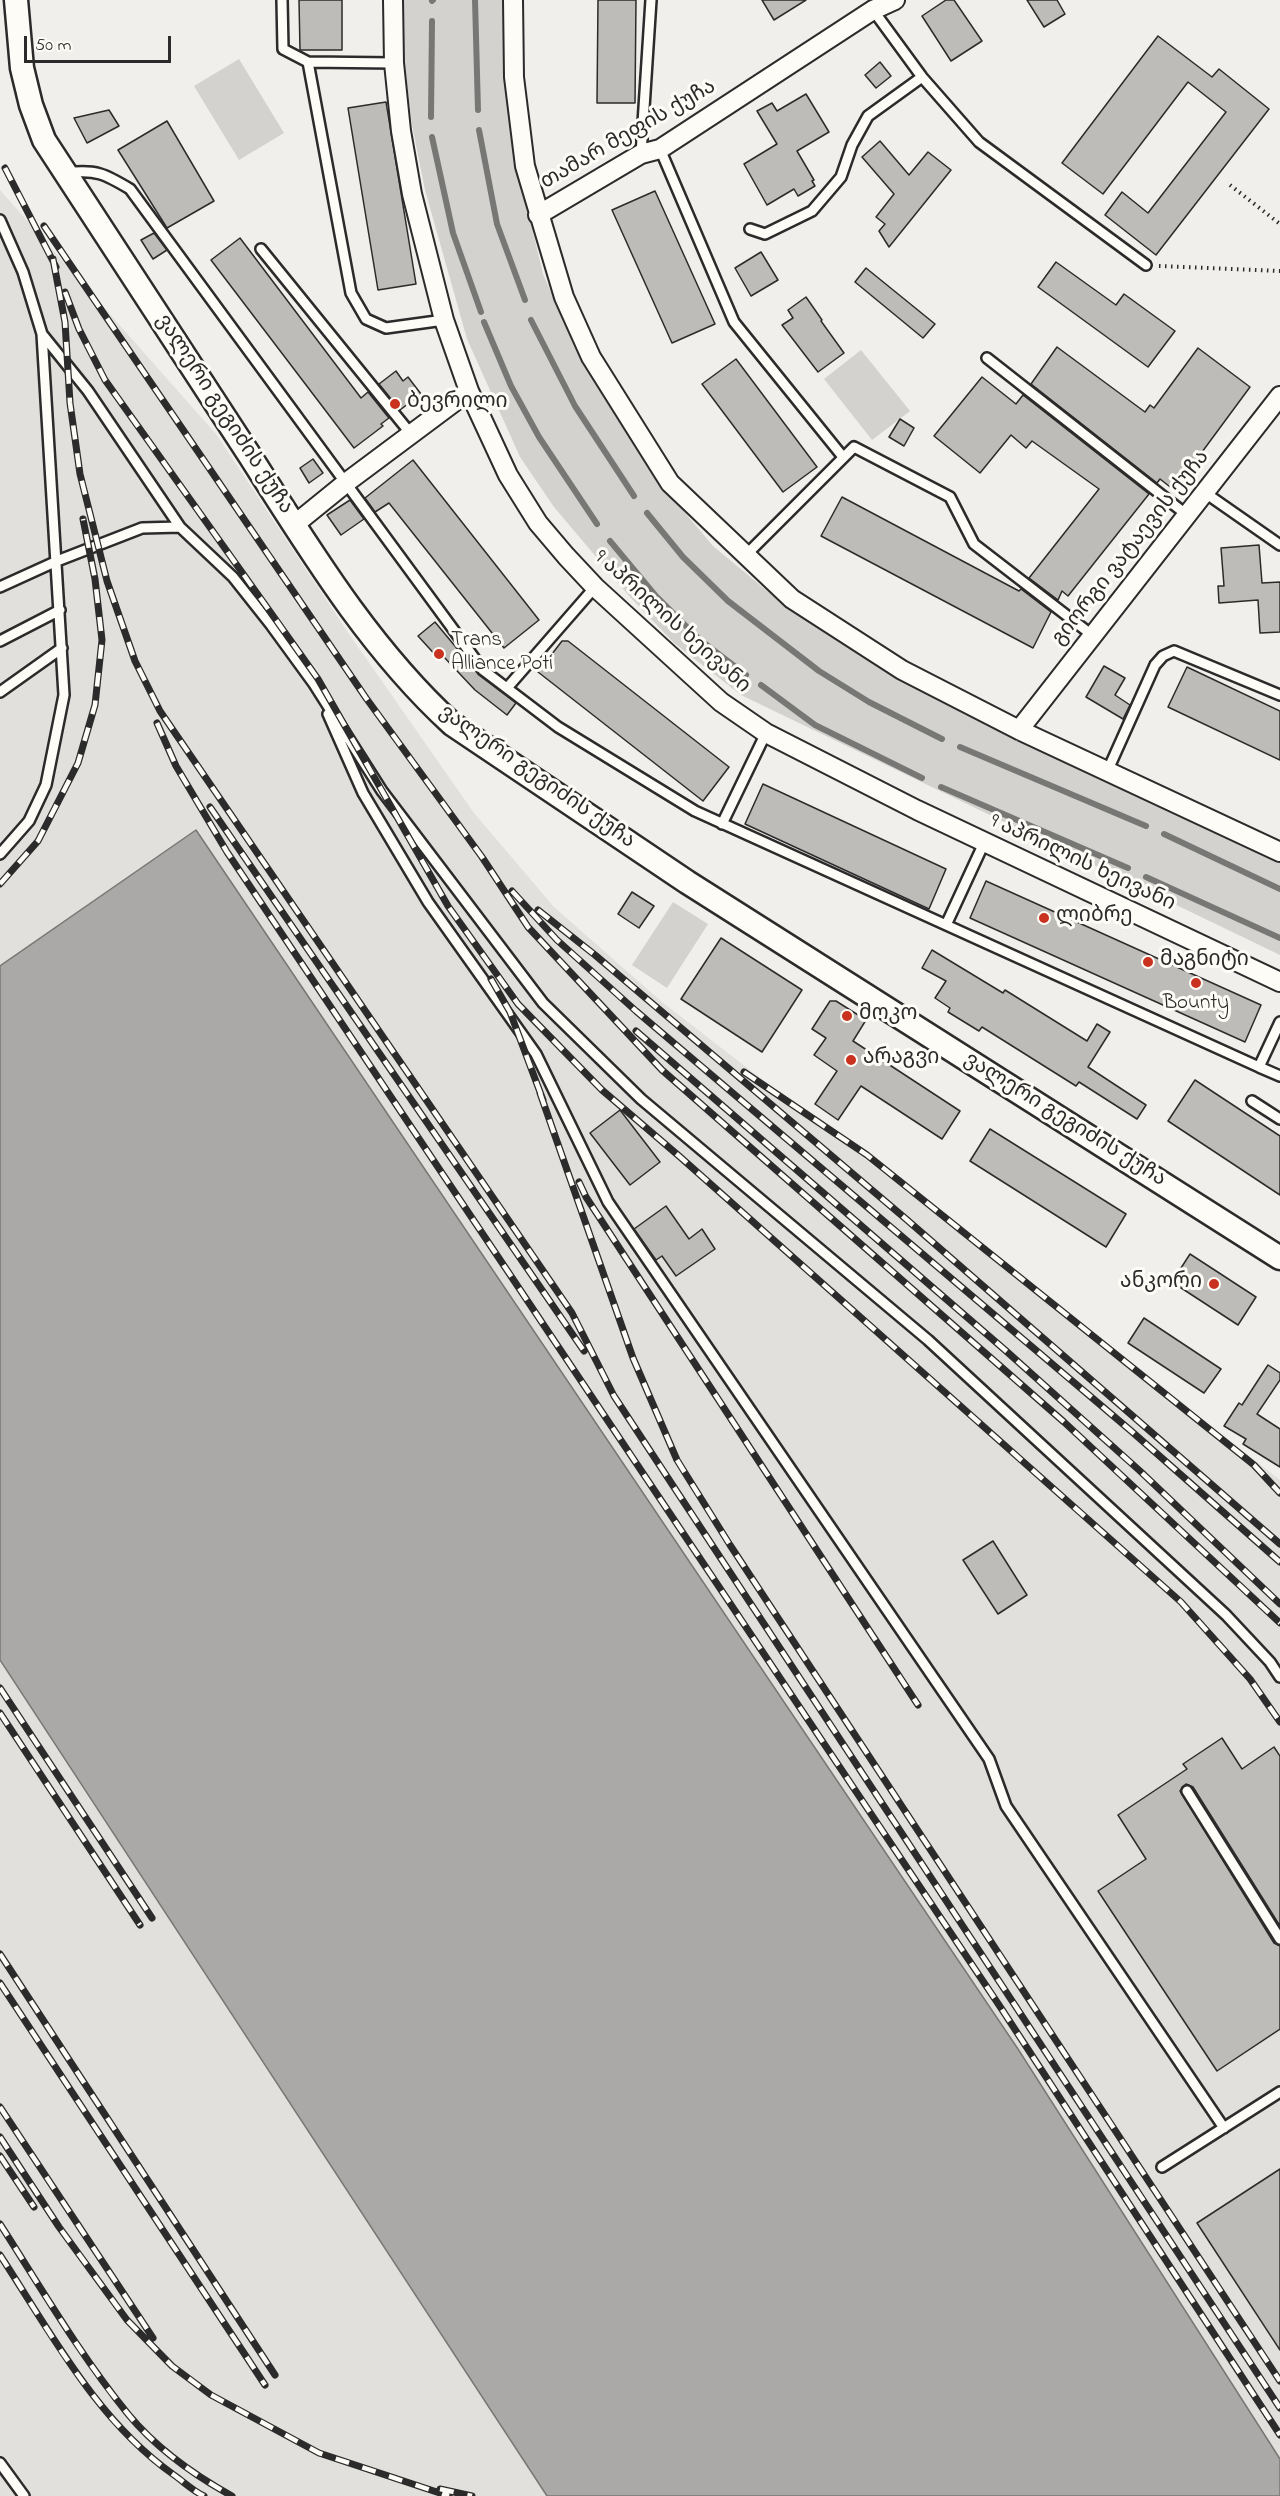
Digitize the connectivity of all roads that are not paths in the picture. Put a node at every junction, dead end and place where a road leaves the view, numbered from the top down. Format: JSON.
{"nodes":[{"id":1,"x":16,"y":0,"type":"edge"},
{"id":2,"x":282,"y":0,"type":"edge"},
{"id":3,"x":393,"y":0,"type":"edge"},
{"id":4,"x":513,"y":0,"type":"edge"},
{"id":5,"x":651,"y":0,"type":"edge"},
{"id":6,"x":895,"y":0,"type":"edge"},
{"id":7,"x":873,"y":10,"type":"junction"},
{"id":8,"x":308,"y":62,"type":"junction"},
{"id":9,"x":394,"y":63,"type":"junction"},
{"id":10,"x":922,"y":77,"type":"junction"},
{"id":11,"x":660,"y":149,"type":"junction"},
{"id":12,"x":640,"y":154,"type":"junction"},
{"id":13,"x":66,"y":173,"type":"junction"},
{"id":14,"x":538,"y":215,"type":"junction"},
{"id":15,"x":0,"y":220,"type":"edge"},
{"id":16,"x":750,"y":229,"type":"dead end"},
{"id":17,"x":261,"y":249,"type":"dead end"},
{"id":18,"x":1146,"y":265,"type":"road end"},
{"id":19,"x":444,"y":320,"type":"junction"},
{"id":20,"x":42,"y":334,"type":"junction"},
{"id":21,"x":987,"y":358,"type":"dead end"},
{"id":22,"x":469,"y":391,"type":"junction"},
{"id":23,"x":1280,"y":396,"type":"edge"},
{"id":24,"x":411,"y":434,"type":"junction"},
{"id":25,"x":843,"y":457,"type":"junction"},
{"id":26,"x":346,"y":482,"type":"junction"},
{"id":27,"x":1204,"y":492,"type":"junction"},
{"id":28,"x":1187,"y":515,"type":"junction"},
{"id":29,"x":294,"y":525,"type":"junction"},
{"id":30,"x":180,"y":527,"type":"junction"},
{"id":31,"x":1280,"y":545,"type":"edge"},
{"id":32,"x":746,"y":555,"type":"junction"},
{"id":33,"x":57,"y":561,"type":"junction"},
{"id":34,"x":595,"y":587,"type":"junction"},
{"id":35,"x":0,"y":588,"type":"edge"},
{"id":36,"x":60,"y":610,"type":"junction"},
{"id":37,"x":1092,"y":635,"type":"junction"},
{"id":38,"x":0,"y":640,"type":"edge"},
{"id":39,"x":62,"y":648,"type":"junction"},
{"id":40,"x":314,"y":684,"type":"junction"},
{"id":41,"x":507,"y":688,"type":"junction"},
{"id":42,"x":0,"y":692,"type":"edge"},
{"id":43,"x":1280,"y":695,"type":"edge"},
{"id":44,"x":1019,"y":730,"type":"junction"},
{"id":45,"x":766,"y":734,"type":"junction"},
{"id":46,"x":1107,"y":772,"type":"junction"},
{"id":47,"x":722,"y":824,"type":"junction"},
{"id":48,"x":984,"y":843,"type":"junction"},
{"id":49,"x":1280,"y":852,"type":"edge"},
{"id":50,"x":0,"y":854,"type":"edge"},
{"id":51,"x":946,"y":925,"type":"junction"},
{"id":52,"x":1280,"y":982,"type":"edge"},
{"id":53,"x":1280,"y":1022,"type":"edge"},
{"id":54,"x":1259,"y":1067,"type":"junction"},
{"id":55,"x":1280,"y":1076,"type":"edge"},
{"id":56,"x":1252,"y":1101,"type":"dead end"},
{"id":57,"x":1280,"y":1119,"type":"edge"},
{"id":58,"x":1280,"y":1258,"type":"edge"},
{"id":59,"x":1280,"y":1677,"type":"edge"},
{"id":60,"x":1187,"y":1791,"type":"dead end"},
{"id":61,"x":1280,"y":1939,"type":"edge"},
{"id":62,"x":1280,"y":2092,"type":"edge"},
{"id":63,"x":1224,"y":2128,"type":"junction"},
{"id":64,"x":1162,"y":2167,"type":"dead end"},
{"id":65,"x":0,"y":2463,"type":"edge"},
{"id":66,"x":24,"y":2496,"type":"edge"}],
"edges":[{"from":1,"to":13,"type":"street","name":"ვალერი გეგიძის ქუჩა"},
{"from":2,"to":8,"type":"lane"},
{"from":3,"to":9,"type":"street","name":"9 აპრილის ხეივანი"},
{"from":4,"to":14,"type":"street"},
{"from":5,"to":12,"type":"lane"},
{"from":6,"to":7,"type":"street","name":"თამარ მეფის ქუჩა"},
{"from":7,"to":10,"type":"lane"},
{"from":7,"to":11,"type":"street","name":"თამარ მეფის ქუჩა"},
{"from":8,"to":9,"type":"lane"},
{"from":8,"to":19,"type":"lane"},
{"from":9,"to":19,"type":"street","name":"9 აპრილის ხეივანი"},
{"from":10,"to":16,"type":"lane"},
{"from":10,"to":18,"type":"lane"},
{"from":11,"to":12,"type":"street","name":"თამარ მეფის ქუჩა"},
{"from":11,"to":25,"type":"lane"},
{"from":12,"to":14,"type":"street","name":"თამარ მეფის ქუჩა"},
{"from":13,"to":26,"type":"lane"},
{"from":13,"to":29,"type":"street","name":"ვალერი გეგიძის ქუჩა"},
{"from":14,"to":32,"type":"street"},
{"from":15,"to":20,"type":"lane"},
{"from":17,"to":24,"type":"lane"},
{"from":19,"to":22,"type":"street","name":"9 აპრილის ხეივანი"},
{"from":20,"to":30,"type":"lane"},
{"from":20,"to":33,"type":"lane"},
{"from":21,"to":28,"type":"lane"},
{"from":22,"to":24,"type":"street"},
{"from":22,"to":34,"type":"street","name":"9 აპრილის ხეივანი"},
{"from":23,"to":27,"type":"street","name":"გიორგი ვატაევის ქუჩა"},
{"from":24,"to":26,"type":"street"},
{"from":25,"to":32,"type":"lane"},
{"from":25,"to":37,"type":"lane"},
{"from":26,"to":29,"type":"street"},
{"from":26,"to":41,"type":"lane"},
{"from":27,"to":28,"type":"street","name":"გიორგი ვატაევის ქუჩა"},
{"from":27,"to":31,"type":"lane"},
{"from":28,"to":37,"type":"street","name":"გიორგი ვატაევის ქუჩა"},
{"from":29,"to":58,"type":"street","name":"ვალერი გეგიძის ქუჩა"},
{"from":30,"to":33,"type":"lane"},
{"from":30,"to":40,"type":"lane"},
{"from":32,"to":44,"type":"street"},
{"from":33,"to":35,"type":"lane"},
{"from":33,"to":36,"type":"lane"},
{"from":34,"to":41,"type":"lane"},
{"from":34,"to":45,"type":"street","name":"9 აპრილის ხეივანი"},
{"from":36,"to":38,"type":"lane"},
{"from":36,"to":39,"type":"lane"},
{"from":37,"to":44,"type":"street","name":"გიორგი ვატაევის ქუჩა"},
{"from":39,"to":42,"type":"lane"},
{"from":39,"to":50,"type":"lane"},
{"from":40,"to":59,"type":"lane"},
{"from":40,"to":63,"type":"lane"},
{"from":41,"to":47,"type":"lane"},
{"from":43,"to":46,"type":"lane"},
{"from":44,"to":46,"type":"street"},
{"from":45,"to":47,"type":"lane"},
{"from":45,"to":48,"type":"street","name":"9 აპრილის ხეივანი"},
{"from":46,"to":49,"type":"street"},
{"from":47,"to":51,"type":"lane"},
{"from":48,"to":51,"type":"lane"},
{"from":48,"to":52,"type":"street","name":"9 აპრილის ხეივანი"},
{"from":51,"to":54,"type":"lane"},
{"from":53,"to":54,"type":"lane"},
{"from":54,"to":55,"type":"lane"},
{"from":56,"to":57,"type":"lane"},
{"from":60,"to":61,"type":"lane"},
{"from":62,"to":63,"type":"lane"},
{"from":63,"to":64,"type":"lane"},
{"from":65,"to":66,"type":"lane"}]}
